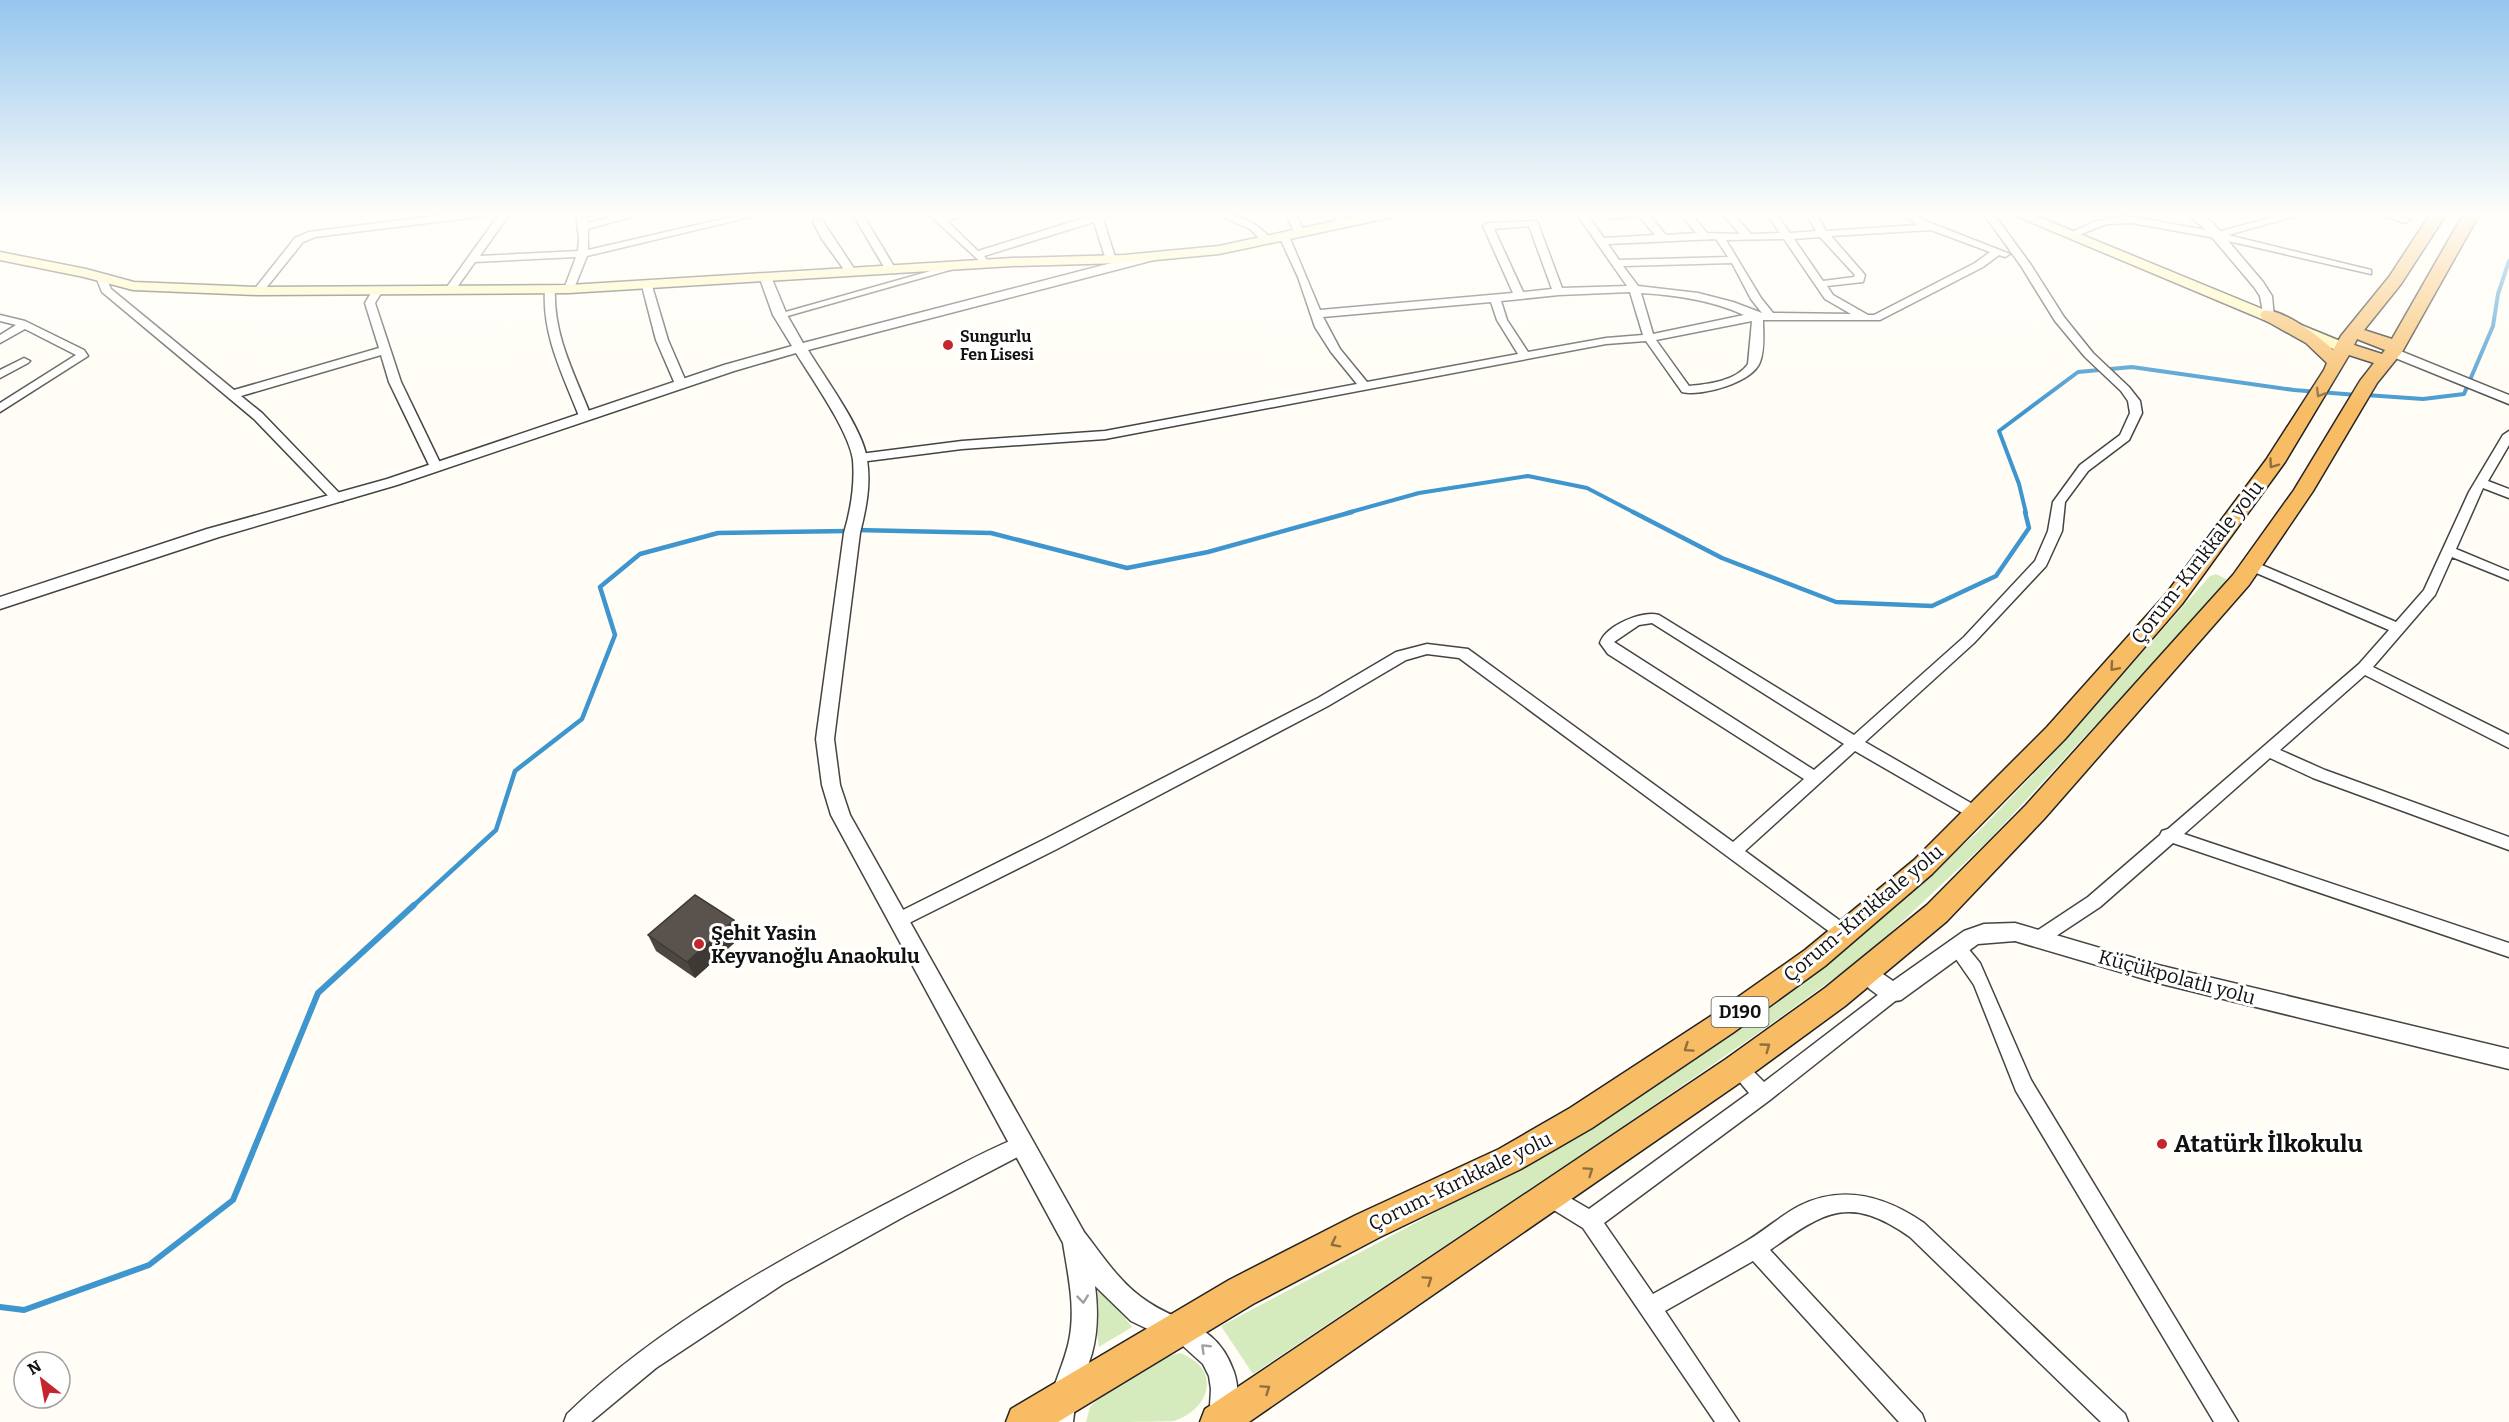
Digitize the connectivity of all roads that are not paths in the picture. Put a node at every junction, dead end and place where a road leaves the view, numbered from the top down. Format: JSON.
{"nodes":[{"id":1,"x":102,"y":279,"type":"edge"},
{"id":2,"x":109,"y":279,"type":"edge"},
{"id":3,"x":267,"y":279,"type":"edge"},
{"id":4,"x":457,"y":279,"type":"edge"},
{"id":5,"x":573,"y":279,"type":"edge"},
{"id":6,"x":760,"y":279,"type":"edge"},
{"id":7,"x":766,"y":279,"type":"edge"},
{"id":8,"x":910,"y":279,"type":"edge"},
{"id":9,"x":1066,"y":279,"type":"edge"},
{"id":10,"x":1304,"y":279,"type":"edge"},
{"id":11,"x":1512,"y":279,"type":"edge"},
{"id":12,"x":1554,"y":279,"type":"edge"},
{"id":13,"x":1628,"y":279,"type":"edge"},
{"id":14,"x":1745,"y":279,"type":"edge"},
{"id":15,"x":1817,"y":279,"type":"edge"},
{"id":16,"x":1858,"y":279,"type":"edge"},
{"id":17,"x":1948,"y":279,"type":"edge"},
{"id":18,"x":2034,"y":279,"type":"edge"},
{"id":19,"x":2180,"y":279,"type":"edge"},
{"id":20,"x":2254,"y":279,"type":"edge"},
{"id":21,"x":2395,"y":279,"type":"edge"},
{"id":22,"x":2434,"y":279,"type":"edge"},
{"id":23,"x":1820,"y":284,"type":"junction"},
{"id":24,"x":133,"y":286,"type":"junction"},
{"id":25,"x":647,"y":286,"type":"junction"},
{"id":26,"x":569,"y":289,"type":"junction"},
{"id":27,"x":378,"y":290,"type":"junction"},
{"id":28,"x":550,"y":290,"type":"junction"},
{"id":29,"x":1635,"y":290,"type":"junction"},
{"id":30,"x":258,"y":291,"type":"junction"},
{"id":31,"x":449,"y":291,"type":"junction"},
{"id":32,"x":1558,"y":291,"type":"junction"},
{"id":33,"x":1520,"y":296,"type":"junction"},
{"id":34,"x":1495,"y":298,"type":"junction"},
{"id":35,"x":121,"y":303,"type":"junction"},
{"id":36,"x":1316,"y":314,"type":"junction"},
{"id":37,"x":780,"y":315,"type":"junction"},
{"id":38,"x":2269,"y":315,"type":"junction"},
{"id":39,"x":1764,"y":317,"type":"junction"},
{"id":40,"x":0,"y":318,"type":"edge"},
{"id":41,"x":1866,"y":319,"type":"junction"},
{"id":42,"x":24,"y":325,"type":"junction"},
{"id":43,"x":1649,"y":338,"type":"junction"},
{"id":44,"x":0,"y":340,"type":"edge"},
{"id":45,"x":798,"y":348,"type":"junction"},
{"id":46,"x":385,"y":351,"type":"junction"},
{"id":47,"x":2342,"y":353,"type":"junction"},
{"id":48,"x":2392,"y":354,"type":"junction"},
{"id":49,"x":1525,"y":357,"type":"junction"},
{"id":50,"x":24,"y":361,"type":"dead end"},
{"id":51,"x":0,"y":375,"type":"edge"},
{"id":52,"x":681,"y":384,"type":"junction"},
{"id":53,"x":1364,"y":386,"type":"junction"},
{"id":54,"x":232,"y":395,"type":"junction"},
{"id":55,"x":2509,"y":400,"type":"edge"},
{"id":56,"x":0,"y":408,"type":"edge"},
{"id":57,"x":585,"y":416,"type":"junction"},
{"id":58,"x":2509,"y":435,"type":"edge"},
{"id":59,"x":860,"y":458,"type":"junction"},
{"id":60,"x":436,"y":467,"type":"junction"},
{"id":61,"x":2481,"y":483,"type":"junction"},
{"id":62,"x":2509,"y":494,"type":"edge"},
{"id":63,"x":338,"y":498,"type":"junction"},
{"id":64,"x":2449,"y":551,"type":"junction"},
{"id":65,"x":2252,"y":566,"type":"junction"},
{"id":66,"x":2509,"y":576,"type":"edge"},
{"id":67,"x":0,"y":603,"type":"edge"},
{"id":68,"x":2398,"y":629,"type":"junction"},
{"id":69,"x":2364,"y":668,"type":"junction"},
{"id":70,"x":2509,"y":742,"type":"edge"},
{"id":71,"x":1856,"y":743,"type":"junction"},
{"id":72,"x":2268,"y":751,"type":"junction"},
{"id":73,"x":1815,"y":779,"type":"junction"},
{"id":74,"x":1977,"y":814,"type":"junction"},
{"id":75,"x":2168,"y":835,"type":"junction"},
{"id":76,"x":2509,"y":844,"type":"edge"},
{"id":77,"x":1733,"y":852,"type":"junction"},
{"id":78,"x":899,"y":920,"type":"junction"},
{"id":79,"x":1844,"y":933,"type":"junction"},
{"id":80,"x":2038,"y":939,"type":"junction"},
{"id":81,"x":1956,"y":946,"type":"junction"},
{"id":82,"x":2509,"y":950,"type":"edge"},
{"id":83,"x":1866,"y":972,"type":"junction"},
{"id":84,"x":1893,"y":993,"type":"junction"},
{"id":85,"x":2509,"y":1059,"type":"edge"},
{"id":86,"x":1737,"y":1068,"type":"junction"},
{"id":87,"x":1763,"y":1094,"type":"junction"},
{"id":88,"x":1022,"y":1145,"type":"junction"},
{"id":89,"x":1551,"y":1197,"type":"junction"},
{"id":90,"x":1590,"y":1221,"type":"junction"},
{"id":91,"x":1075,"y":1241,"type":"junction"},
{"id":92,"x":1755,"y":1248,"type":"junction"},
{"id":93,"x":1650,"y":1308,"type":"junction"},
{"id":94,"x":1178,"y":1329,"type":"junction"},
{"id":95,"x":1061,"y":1410,"type":"edge"},
{"id":96,"x":1219,"y":1421,"type":"edge"},
{"id":97,"x":575,"y":1422,"type":"edge"},
{"id":98,"x":1024,"y":1422,"type":"edge"},
{"id":99,"x":1728,"y":1422,"type":"edge"},
{"id":100,"x":1914,"y":1422,"type":"edge"},
{"id":101,"x":2116,"y":1422,"type":"edge"},
{"id":102,"x":2227,"y":1422,"type":"edge"}],
"edges":[{"from":1,"to":35,"type":"street"},
{"from":2,"to":24,"type":"main road"},
{"from":3,"to":30,"type":"street"},
{"from":4,"to":31,"type":"street"},
{"from":5,"to":26,"type":"street"},
{"from":6,"to":25,"type":"main road"},
{"from":7,"to":37,"type":"street"},
{"from":8,"to":37,"type":"street"},
{"from":9,"to":45,"type":"street"},
{"from":10,"to":36,"type":"street"},
{"from":11,"to":33,"type":"street"},
{"from":12,"to":32,"type":"street"},
{"from":13,"to":29,"type":"street"},
{"from":14,"to":39,"type":"street"},
{"from":15,"to":23,"type":"street"},
{"from":16,"to":23,"type":"street"},
{"from":17,"to":41,"type":"street"},
{"from":18,"to":71,"type":"street"},
{"from":19,"to":38,"type":"main road"},
{"from":20,"to":38,"type":"street"},
{"from":21,"to":47,"type":"highway","name":"Çorum-Kırıkkale yolu","number":"D190"},
{"from":22,"to":48,"type":"highway","name":"Çorum-Kırıkkale yolu","number":"D190"},
{"from":23,"to":41,"type":"street"},
{"from":24,"to":30,"type":"main road"},
{"from":24,"to":35,"type":"street"},
{"from":25,"to":26,"type":"main road"},
{"from":25,"to":52,"type":"street"},
{"from":26,"to":28,"type":"main road"},
{"from":27,"to":30,"type":"main road"},
{"from":27,"to":31,"type":"main road"},
{"from":27,"to":46,"type":"street"},
{"from":28,"to":31,"type":"main road"},
{"from":28,"to":57,"type":"street"},
{"from":29,"to":32,"type":"street"},
{"from":29,"to":39,"type":"street"},
{"from":29,"to":43,"type":"street"},
{"from":32,"to":33,"type":"street"},
{"from":33,"to":34,"type":"street"},
{"from":34,"to":36,"type":"street"},
{"from":34,"to":49,"type":"street"},
{"from":35,"to":54,"type":"street"},
{"from":36,"to":53,"type":"street"},
{"from":37,"to":45,"type":"street"},
{"from":38,"to":47,"type":"main road"},
{"from":38,"to":47,"type":"highway"},
{"from":39,"to":41,"type":"street"},
{"from":39,"to":43,"type":"street"},
{"from":39,"to":43,"type":"street"},
{"from":40,"to":42,"type":"street"},
{"from":42,"to":44,"type":"street"},
{"from":42,"to":56,"type":"street"},
{"from":43,"to":49,"type":"street"},
{"from":45,"to":52,"type":"street"},
{"from":45,"to":59,"type":"street"},
{"from":46,"to":54,"type":"street"},
{"from":46,"to":60,"type":"street"},
{"from":47,"to":48,"type":"highway"},
{"from":47,"to":74,"type":"highway","name":"Çorum-Kırıkkale yolu","number":"D190","one_way":true},
{"from":48,"to":55,"type":"street"},
{"from":48,"to":65,"type":"highway","name":"Çorum-Kırıkkale yolu","number":"D190"},
{"from":49,"to":53,"type":"street"},
{"from":50,"to":51,"type":"street"},
{"from":52,"to":57,"type":"street"},
{"from":53,"to":59,"type":"street"},
{"from":54,"to":63,"type":"street"},
{"from":57,"to":60,"type":"street"},
{"from":58,"to":61,"type":"street"},
{"from":59,"to":78,"type":"street"},
{"from":60,"to":63,"type":"street"},
{"from":61,"to":62,"type":"street"},
{"from":61,"to":64,"type":"street"},
{"from":63,"to":67,"type":"street"},
{"from":64,"to":66,"type":"street"},
{"from":64,"to":68,"type":"street"},
{"from":65,"to":68,"type":"street"},
{"from":65,"to":83,"type":"highway","name":"Çorum-Kırıkkale yolu","number":"D190"},
{"from":68,"to":69,"type":"street"},
{"from":69,"to":70,"type":"street"},
{"from":69,"to":72,"type":"street"},
{"from":71,"to":73,"type":"street"},
{"from":71,"to":73,"type":"street"},
{"from":71,"to":74,"type":"street"},
{"from":72,"to":75,"type":"street"},
{"from":72,"to":76,"type":"street"},
{"from":73,"to":77,"type":"street"},
{"from":74,"to":79,"type":"highway","name":"Çorum-Kırıkkale yolu","number":"D190"},
{"from":75,"to":80,"type":"street"},
{"from":75,"to":82,"type":"street"},
{"from":77,"to":78,"type":"street"},
{"from":77,"to":79,"type":"street"},
{"from":78,"to":88,"type":"street"},
{"from":79,"to":94,"type":"highway","name":"Çorum-Kırıkkale yolu","number":"D190","one_way":true},
{"from":80,"to":81,"type":"street","name":"Küçükpolatlı yolu"},
{"from":80,"to":85,"type":"street","name":"Küçükpolatlı yolu"},
{"from":81,"to":84,"type":"street","name":"Küçükpolatlı yolu"},
{"from":81,"to":102,"type":"street"},
{"from":83,"to":84,"type":"street"},
{"from":86,"to":83,"type":"highway","name":"Çorum-Kırıkkale yolu","number":"D190","one_way":true},
{"from":84,"to":87,"type":"street"},
{"from":86,"to":87,"type":"street"},
{"from":89,"to":86,"type":"highway","name":"Çorum-Kırıkkale yolu","number":"D190","one_way":true},
{"from":87,"to":90,"type":"street"},
{"from":88,"to":91,"type":"street"},
{"from":88,"to":97,"type":"street"},
{"from":89,"to":90,"type":"street"},
{"from":96,"to":89,"type":"highway","name":"Çorum-Kırıkkale yolu","number":"D190","one_way":true},
{"from":90,"to":93,"type":"street"},
{"from":91,"to":94,"type":"street"},
{"from":91,"to":95,"type":"street","one_way":true},
{"from":92,"to":93,"type":"street"},
{"from":92,"to":100,"type":"street"},
{"from":92,"to":101,"type":"street"},
{"from":93,"to":99,"type":"street"},
{"from":94,"to":95,"type":"highway","name":"Çorum-Kırıkkale yolu","number":"D190"},
{"from":96,"to":94,"type":"street","one_way":true},
{"from":95,"to":98,"type":"highway","name":"Çorum-Kırıkkale yolu","number":"D190"}]}
